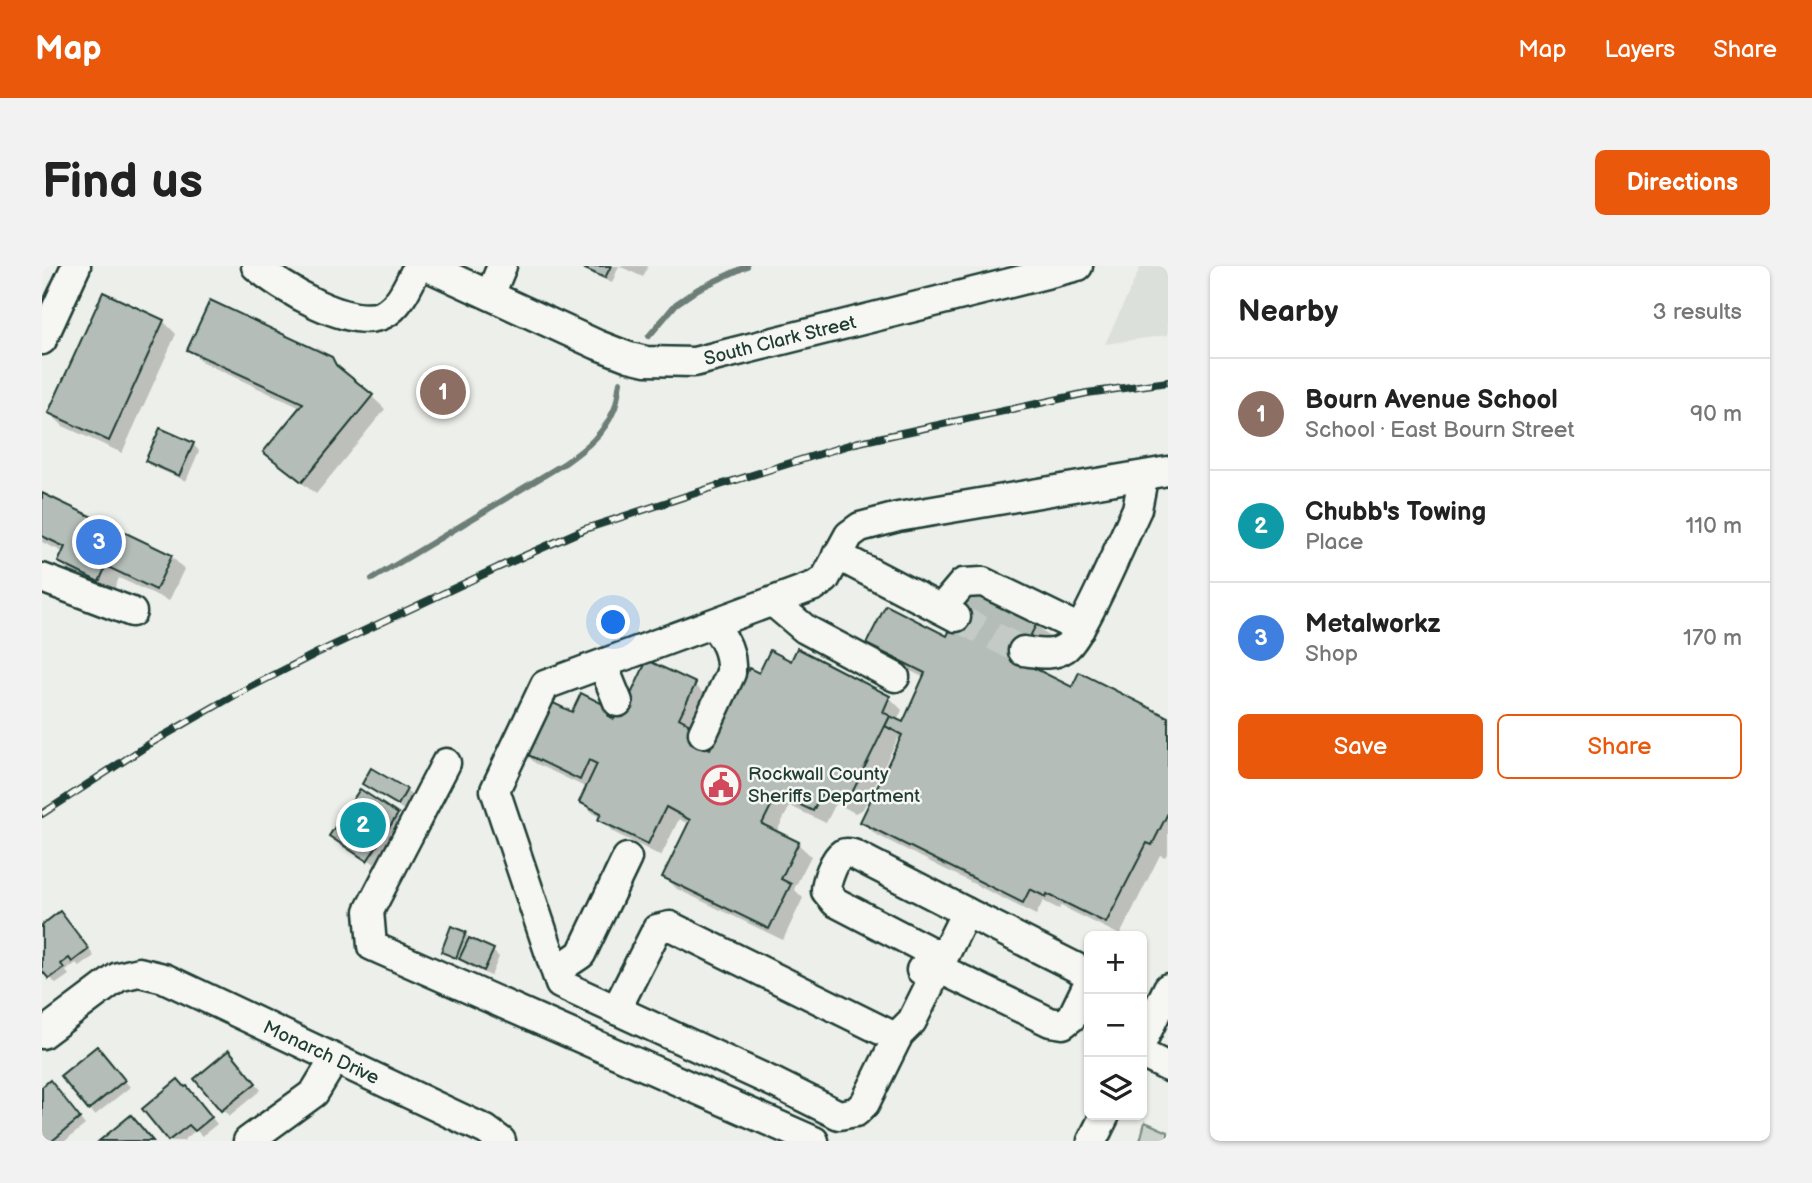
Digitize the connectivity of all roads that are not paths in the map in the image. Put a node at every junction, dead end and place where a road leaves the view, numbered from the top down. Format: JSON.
{"nodes":[{"id":1,"x":76,"y":266,"type":"edge"},
{"id":2,"x":256,"y":266,"type":"edge"},
{"id":3,"x":418,"y":266,"type":"edge"},
{"id":4,"x":426,"y":266,"type":"edge"},
{"id":5,"x":502,"y":266,"type":"edge"},
{"id":6,"x":1078,"y":266,"type":"edge"},
{"id":7,"x":489,"y":295,"type":"junction"},
{"id":8,"x":42,"y":340,"type":"edge"},
{"id":9,"x":1168,"y":471,"type":"edge"},
{"id":10,"x":1137,"y":477,"type":"junction"},
{"id":11,"x":837,"y":555,"type":"junction"},
{"id":12,"x":42,"y":578,"type":"edge"},
{"id":13,"x":773,"y":602,"type":"junction"},
{"id":14,"x":132,"y":612,"type":"dead end"},
{"id":15,"x":713,"y":624,"type":"junction"},
{"id":16,"x":1080,"y":629,"type":"junction"},
{"id":17,"x":1023,"y":651,"type":"tunnel mouth"},
{"id":18,"x":603,"y":665,"type":"junction"},
{"id":19,"x":895,"y":677,"type":"dead end"},
{"id":20,"x":618,"y":702,"type":"dead end"},
{"id":21,"x":703,"y":733,"type":"dead end"},
{"id":22,"x":446,"y":763,"type":"dead end"},
{"id":23,"x":627,"y":858,"type":"dead end"},
{"id":24,"x":966,"y":912,"type":"junction"},
{"id":25,"x":940,"y":963,"type":"junction"},
{"id":26,"x":556,"y":971,"type":"junction"},
{"id":27,"x":1084,"y":971,"type":"edge"},
{"id":28,"x":1084,"y":992,"type":"edge"},
{"id":29,"x":1156,"y":999,"type":"edge"},
{"id":30,"x":616,"y":1010,"type":"junction"},
{"id":31,"x":1147,"y":1026,"type":"edge"},
{"id":32,"x":42,"y":1034,"type":"edge"},
{"id":33,"x":898,"y":1036,"type":"junction"},
{"id":34,"x":1147,"y":1056,"type":"edge"},
{"id":35,"x":334,"y":1060,"type":"junction"},
{"id":36,"x":1168,"y":1066,"type":"edge"},
{"id":37,"x":1102,"y":1120,"type":"edge"},
{"id":38,"x":248,"y":1141,"type":"edge"},
{"id":39,"x":501,"y":1141,"type":"edge"},
{"id":40,"x":814,"y":1141,"type":"edge"},
{"id":41,"x":1092,"y":1141,"type":"edge"}],
"edges":[{"from":1,"to":8,"type":"street"},
{"from":2,"to":3,"type":"street"},
{"from":4,"to":7,"type":"street","name":"South Clark Street"},
{"from":5,"to":7,"type":"street"},
{"from":6,"to":7,"type":"street","name":"South Clark Street"},
{"from":9,"to":10,"type":"street"},
{"from":10,"to":11,"type":"street"},
{"from":10,"to":16,"type":"street"},
{"from":11,"to":13,"type":"street"},
{"from":11,"to":16,"type":"street"},
{"from":12,"to":14,"type":"street"},
{"from":13,"to":15,"type":"street"},
{"from":13,"to":19,"type":"street"},
{"from":15,"to":18,"type":"street"},
{"from":15,"to":21,"type":"street"},
{"from":16,"to":17,"type":"street"},
{"from":18,"to":20,"type":"street"},
{"from":18,"to":26,"type":"street"},
{"from":22,"to":40,"type":"street"},
{"from":23,"to":26,"type":"street"},
{"from":24,"to":25,"type":"street"},
{"from":24,"to":25,"type":"street"},
{"from":24,"to":27,"type":"street"},
{"from":25,"to":28,"type":"street"},
{"from":25,"to":33,"type":"street"},
{"from":26,"to":30,"type":"street"},
{"from":29,"to":31,"type":"street"},
{"from":30,"to":33,"type":"street"},
{"from":30,"to":33,"type":"street"},
{"from":32,"to":35,"type":"street","name":"Monarch Drive"},
{"from":34,"to":36,"type":"street"},
{"from":35,"to":38,"type":"street"},
{"from":35,"to":39,"type":"street","name":"Monarch Drive"},
{"from":37,"to":41,"type":"street"}]}
